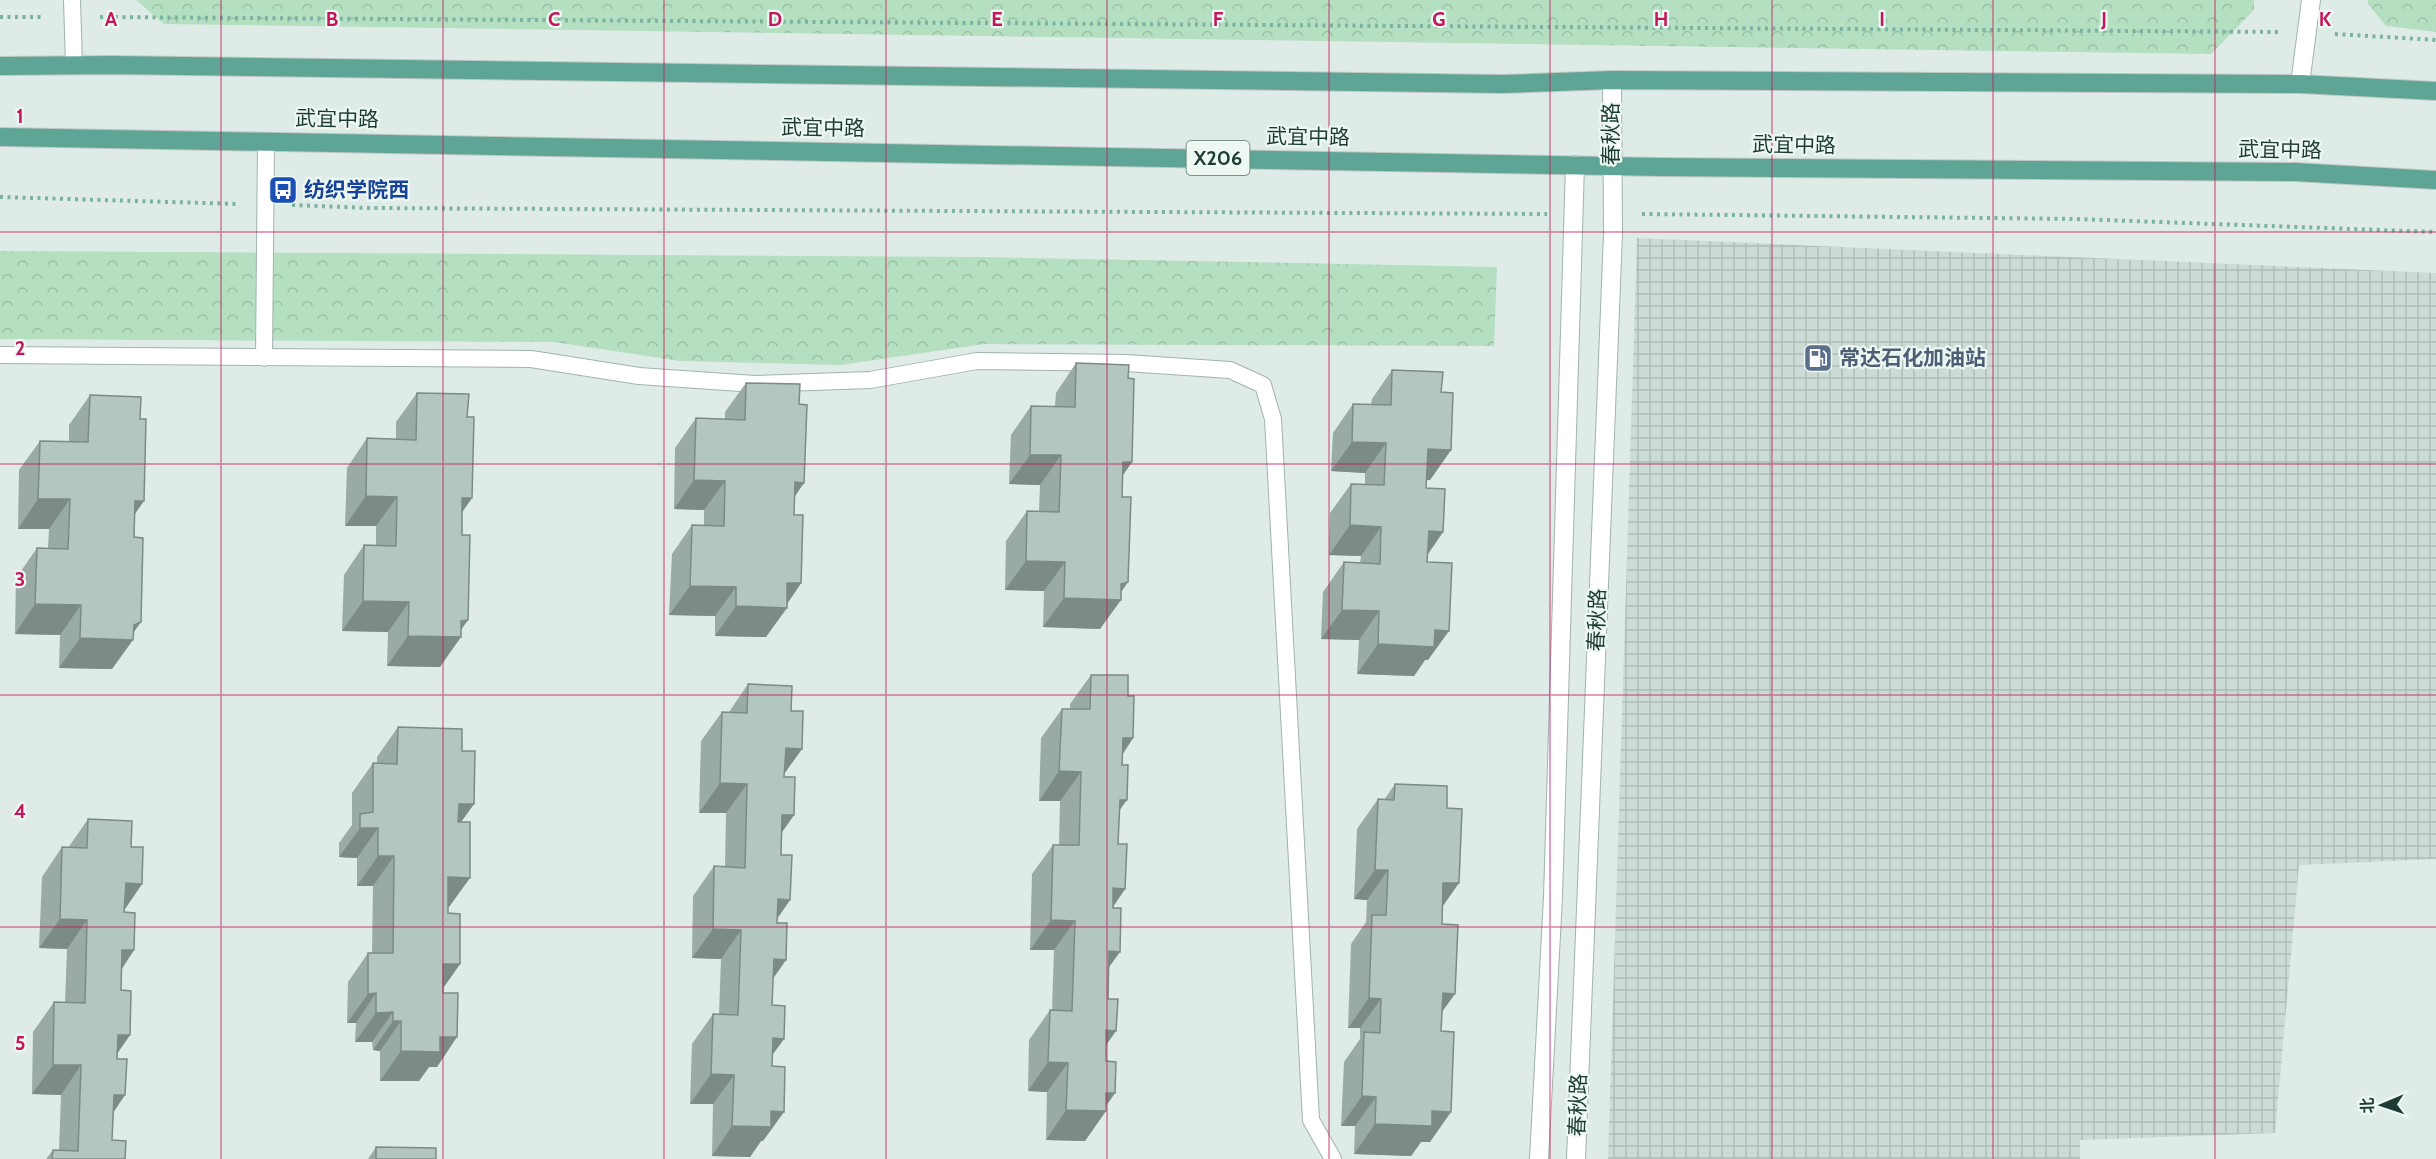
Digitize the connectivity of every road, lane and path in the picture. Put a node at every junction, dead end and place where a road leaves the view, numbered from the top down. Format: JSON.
{"nodes":[{"id":1,"x":72,"y":0,"type":"edge"},
{"id":2,"x":2311,"y":0,"type":"edge"},
{"id":3,"x":0,"y":17,"type":"edge"},
{"id":4,"x":73,"y":17,"type":"junction"},
{"id":5,"x":2306,"y":32,"type":"junction"},
{"id":6,"x":2436,"y":40,"type":"edge"},
{"id":7,"x":74,"y":65,"type":"junction"},
{"id":8,"x":0,"y":66,"type":"edge"},
{"id":9,"x":1612,"y":80,"type":"junction"},
{"id":10,"x":2300,"y":84,"type":"junction"},
{"id":11,"x":2436,"y":91,"type":"edge"},
{"id":12,"x":0,"y":136,"type":"edge"},
{"id":13,"x":266,"y":141,"type":"junction"},
{"id":14,"x":1575,"y":165,"type":"junction"},
{"id":15,"x":1611,"y":166,"type":"junction"},
{"id":16,"x":2436,"y":180,"type":"edge"},
{"id":17,"x":0,"y":197,"type":"edge"},
{"id":18,"x":265,"y":204,"type":"junction"},
{"id":19,"x":1573,"y":214,"type":"junction"},
{"id":20,"x":1613,"y":214,"type":"junction"},
{"id":21,"x":2436,"y":232,"type":"edge"},
{"id":22,"x":0,"y":356,"type":"edge"},
{"id":23,"x":264,"y":358,"type":"junction"},
{"id":24,"x":1332,"y":1159,"type":"edge"},
{"id":25,"x":1539,"y":1159,"type":"edge"},
{"id":26,"x":1576,"y":1159,"type":"edge"}],
"edges":[{"from":1,"to":4,"type":"lane"},
{"from":2,"to":5,"type":"street"},
{"from":3,"to":4,"type":"path"},
{"from":4,"to":5,"type":"path"},
{"from":4,"to":7,"type":"lane"},
{"from":5,"to":6,"type":"path"},
{"from":5,"to":10,"type":"street"},
{"from":7,"to":8,"type":"main road"},
{"from":7,"to":9,"type":"main road"},
{"from":9,"to":10,"type":"main road"},
{"from":9,"to":15,"type":"street","name":"春秋路"},
{"from":10,"to":11,"type":"main road"},
{"from":12,"to":13,"type":"main road","name":"武宜中路","number":"X206"},
{"from":13,"to":14,"type":"main road","name":"武宜中路","number":"X206"},
{"from":13,"to":18,"type":"lane"},
{"from":14,"to":15,"type":"main road","name":"武宜中路","number":"X206"},
{"from":14,"to":19,"type":"street","name":"春秋路"},
{"from":15,"to":16,"type":"main road","name":"武宜中路","number":"X206"},
{"from":15,"to":20,"type":"street","name":"春秋路"},
{"from":17,"to":18,"type":"path"},
{"from":18,"to":19,"type":"path"},
{"from":18,"to":23,"type":"lane"},
{"from":19,"to":25,"type":"street","name":"春秋路"},
{"from":20,"to":21,"type":"path"},
{"from":20,"to":26,"type":"street","name":"春秋路"},
{"from":22,"to":23,"type":"lane"},
{"from":23,"to":24,"type":"lane"}]}
